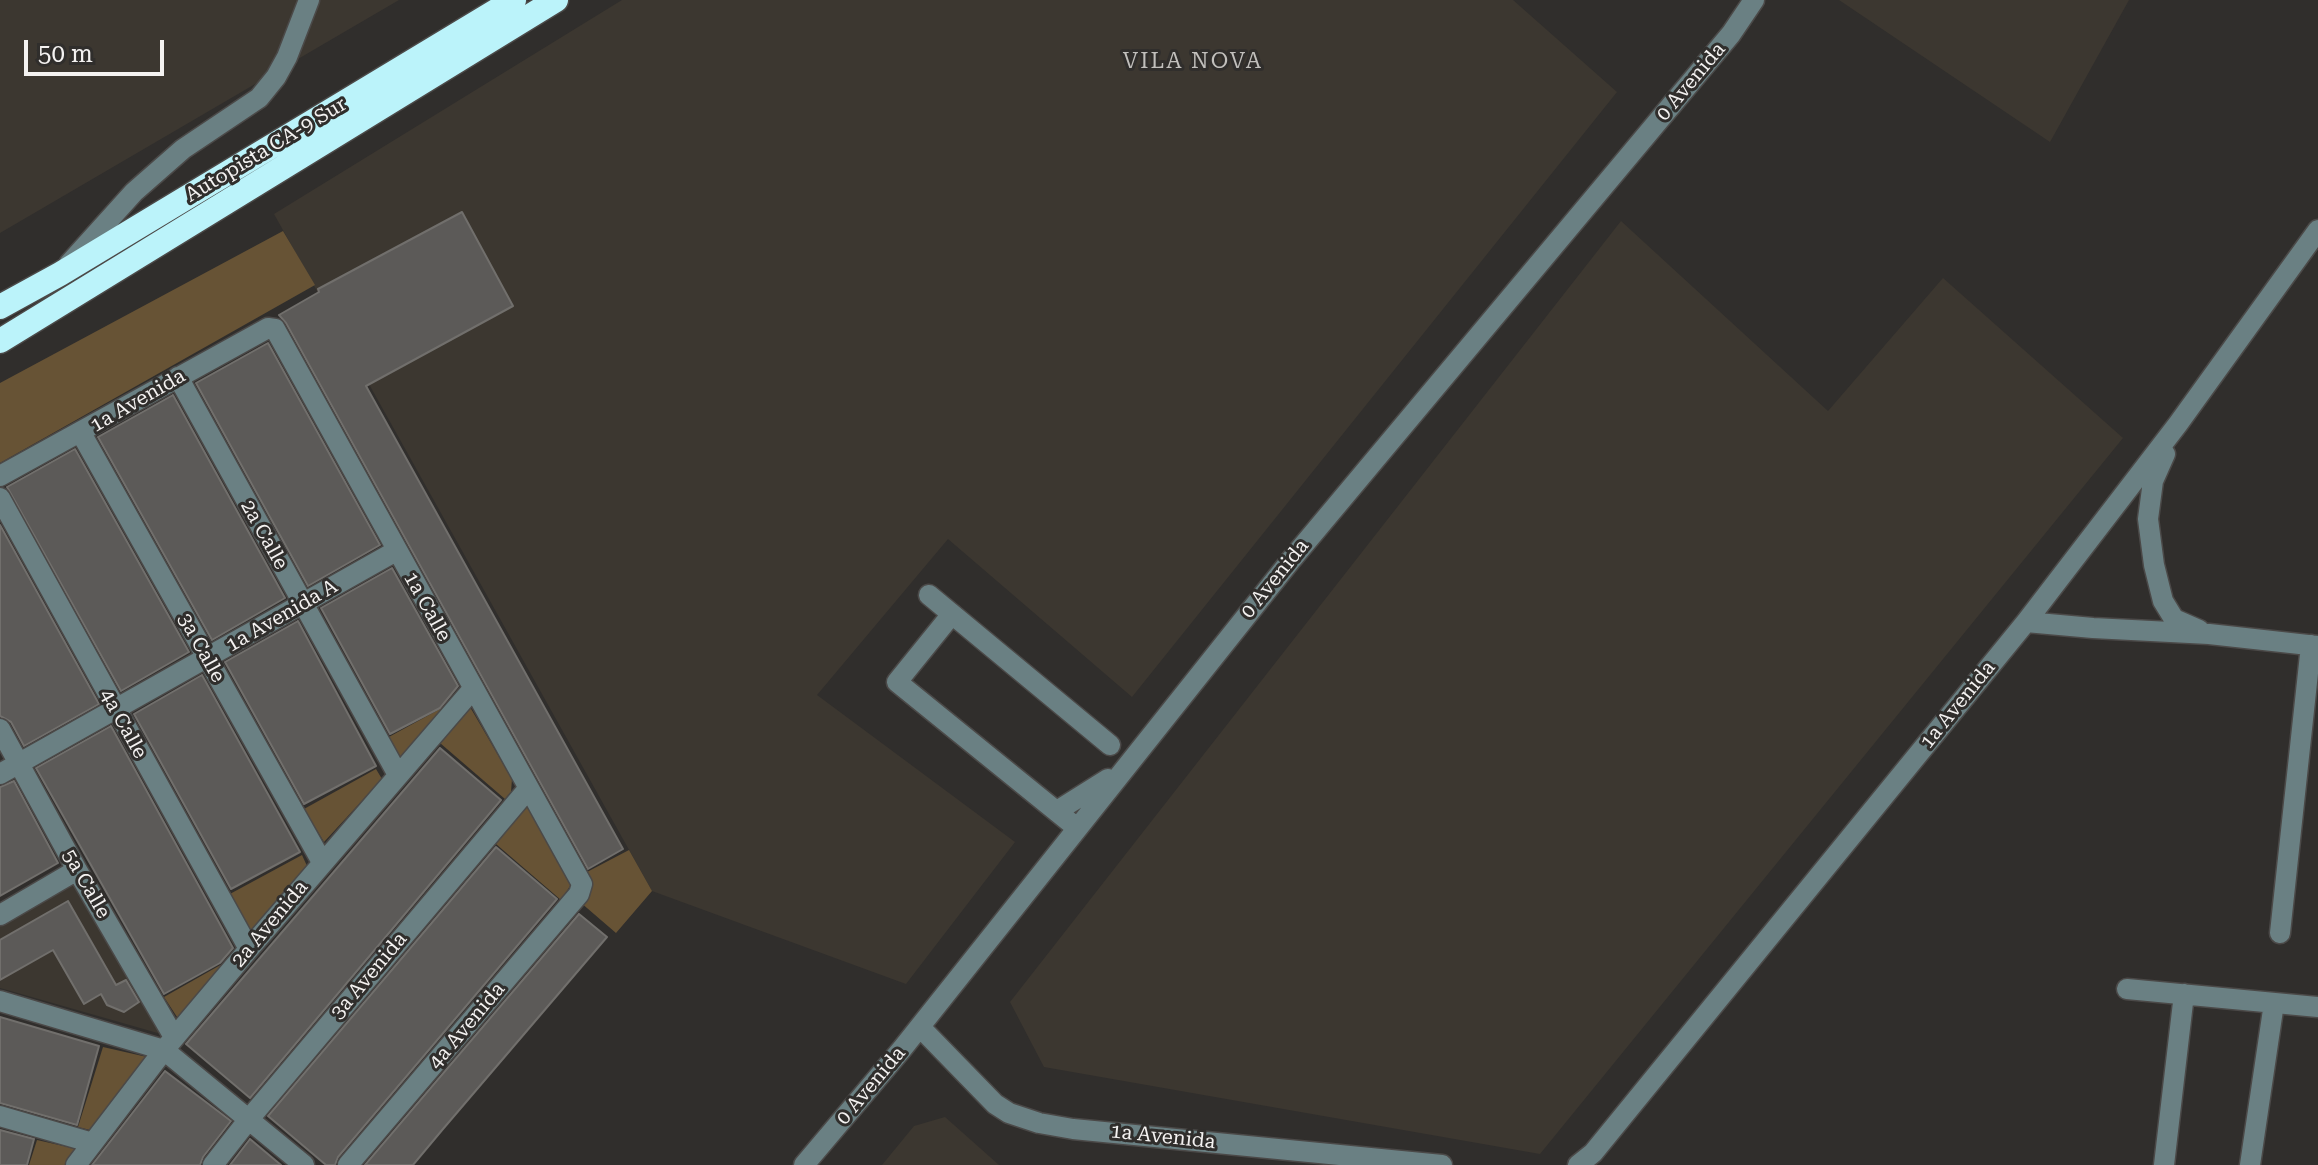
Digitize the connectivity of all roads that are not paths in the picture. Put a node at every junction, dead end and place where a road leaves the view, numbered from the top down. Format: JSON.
{"nodes":[{"id":1,"x":309,"y":0,"type":"edge"},
{"id":2,"x":514,"y":0,"type":"edge"},
{"id":3,"x":556,"y":0,"type":"edge"},
{"id":4,"x":1754,"y":0,"type":"edge"},
{"id":5,"x":2318,"y":230,"type":"edge"},
{"id":6,"x":60,"y":274,"type":"junction"},
{"id":7,"x":0,"y":307,"type":"edge"},
{"id":8,"x":275,"y":329,"type":"joint"},
{"id":9,"x":0,"y":341,"type":"edge"},
{"id":10,"x":178,"y":377,"type":"junction"},
{"id":11,"x":2178,"y":424,"type":"junction"},
{"id":12,"x":81,"y":433,"type":"junction"},
{"id":13,"x":0,"y":476,"type":"edge"},
{"id":14,"x":0,"y":498,"type":"edge"},
{"id":15,"x":396,"y":551,"type":"junction"},
{"id":16,"x":929,"y":595,"type":"dead end"},
{"id":17,"x":303,"y":605,"type":"junction"},
{"id":18,"x":952,"y":614,"type":"junction"},
{"id":19,"x":2026,"y":622,"type":"junction"},
{"id":20,"x":2209,"y":634,"type":"junction"},
{"id":21,"x":2315,"y":645,"type":"edge"},
{"id":22,"x":207,"y":659,"type":"junction"},
{"id":23,"x":472,"y":690,"type":"junction"},
{"id":24,"x":115,"y":710,"type":"junction"},
{"id":25,"x":0,"y":729,"type":"edge"},
{"id":26,"x":1110,"y":745,"type":"dead end"},
{"id":27,"x":18,"y":764,"type":"junction"},
{"id":28,"x":1122,"y":771,"type":"junction"},
{"id":29,"x":0,"y":774,"type":"edge"},
{"id":30,"x":398,"y":775,"type":"junction"},
{"id":31,"x":528,"y":789,"type":"junction"},
{"id":32,"x":1057,"y":811,"type":"junction"},
{"id":33,"x":1077,"y":828,"type":"junction"},
{"id":34,"x":322,"y":862,"type":"junction"},
{"id":35,"x":77,"y":870,"type":"junction"},
{"id":36,"x":582,"y":884,"type":"joint"},
{"id":37,"x":0,"y":915,"type":"edge"},
{"id":38,"x":2280,"y":933,"type":"dead end"},
{"id":39,"x":249,"y":949,"type":"junction"},
{"id":40,"x":2127,"y":989,"type":"dead end"},
{"id":41,"x":2184,"y":994,"type":"junction"},
{"id":42,"x":0,"y":1001,"type":"edge"},
{"id":43,"x":2274,"y":1003,"type":"junction"},
{"id":44,"x":2318,"y":1007,"type":"edge"},
{"id":45,"x":920,"y":1027,"type":"junction"},
{"id":46,"x":169,"y":1044,"type":"junction"},
{"id":47,"x":0,"y":1116,"type":"edge"},
{"id":48,"x":249,"y":1119,"type":"junction"},
{"id":49,"x":93,"y":1143,"type":"junction"},
{"id":50,"x":76,"y":1165,"type":"edge"},
{"id":51,"x":213,"y":1165,"type":"edge"},
{"id":52,"x":304,"y":1165,"type":"edge"},
{"id":53,"x":348,"y":1165,"type":"edge"},
{"id":54,"x":804,"y":1165,"type":"edge"},
{"id":55,"x":1442,"y":1165,"type":"edge"},
{"id":56,"x":1578,"y":1165,"type":"edge"},
{"id":57,"x":2164,"y":1165,"type":"edge"},
{"id":58,"x":2250,"y":1165,"type":"edge"}],
"edges":[{"from":1,"to":6,"type":"street"},
{"from":2,"to":6,"type":"highway","name":"Autopista CA-9 Sur"},
{"from":3,"to":9,"type":"highway","name":"Autopista CA-9 Sur"},
{"from":4,"to":28,"type":"street","name":"0 Avenida"},
{"from":5,"to":11,"type":"street","name":"1a Avenida"},
{"from":6,"to":7,"type":"highway","name":"Autopista CA-9 Sur"},
{"from":8,"to":10,"type":"street","name":"1a Avenida"},
{"from":8,"to":15,"type":"street","name":"1a Calle"},
{"from":10,"to":12,"type":"street","name":"1a Avenida"},
{"from":10,"to":17,"type":"street","name":"2a Calle"},
{"from":11,"to":19,"type":"street","name":"1a Avenida"},
{"from":11,"to":20,"type":"street"},
{"from":12,"to":13,"type":"street","name":"1a Avenida"},
{"from":12,"to":22,"type":"street","name":"3a Calle"},
{"from":14,"to":24,"type":"street","name":"4a Calle"},
{"from":15,"to":17,"type":"street","name":"1a Avenida A"},
{"from":15,"to":23,"type":"street","name":"1a Calle"},
{"from":16,"to":18,"type":"street"},
{"from":17,"to":22,"type":"street","name":"1a Avenida A"},
{"from":17,"to":30,"type":"street","name":"2a Calle"},
{"from":18,"to":26,"type":"street"},
{"from":18,"to":32,"type":"street"},
{"from":19,"to":20,"type":"street"},
{"from":19,"to":56,"type":"street","name":"1a Avenida"},
{"from":20,"to":21,"type":"street"},
{"from":21,"to":38,"type":"street"},
{"from":22,"to":24,"type":"street","name":"1a Avenida A"},
{"from":22,"to":34,"type":"street","name":"3a Calle"},
{"from":23,"to":30,"type":"street","name":"2a Avenida"},
{"from":23,"to":31,"type":"street","name":"1a Calle"},
{"from":24,"to":27,"type":"street","name":"1a Avenida A"},
{"from":24,"to":39,"type":"street","name":"4a Calle"},
{"from":25,"to":27,"type":"street","name":"5a Calle"},
{"from":27,"to":29,"type":"street","name":"1a Avenida A"},
{"from":27,"to":35,"type":"street","name":"5a Calle"},
{"from":28,"to":32,"type":"street"},
{"from":28,"to":33,"type":"street","name":"0 Avenida"},
{"from":30,"to":34,"type":"street","name":"2a Avenida"},
{"from":31,"to":36,"type":"street","name":"1a Calle"},
{"from":31,"to":48,"type":"street","name":"3a Avenida"},
{"from":32,"to":33,"type":"street"},
{"from":33,"to":45,"type":"street","name":"0 Avenida"},
{"from":34,"to":39,"type":"street","name":"2a Avenida"},
{"from":35,"to":37,"type":"street"},
{"from":35,"to":46,"type":"street","name":"5a Calle"},
{"from":36,"to":53,"type":"street","name":"4a Avenida"},
{"from":39,"to":46,"type":"street","name":"2a Avenida"},
{"from":40,"to":41,"type":"street"},
{"from":41,"to":43,"type":"street"},
{"from":41,"to":57,"type":"street"},
{"from":42,"to":46,"type":"street"},
{"from":43,"to":44,"type":"street"},
{"from":43,"to":58,"type":"street"},
{"from":45,"to":54,"type":"street","name":"0 Avenida"},
{"from":45,"to":55,"type":"street","name":"1a Avenida"},
{"from":46,"to":48,"type":"street"},
{"from":46,"to":49,"type":"street","name":"2a Avenida"},
{"from":47,"to":49,"type":"street"},
{"from":48,"to":51,"type":"street","name":"3a Avenida"},
{"from":48,"to":52,"type":"street"},
{"from":49,"to":50,"type":"street","name":"2a Avenida"}]}
